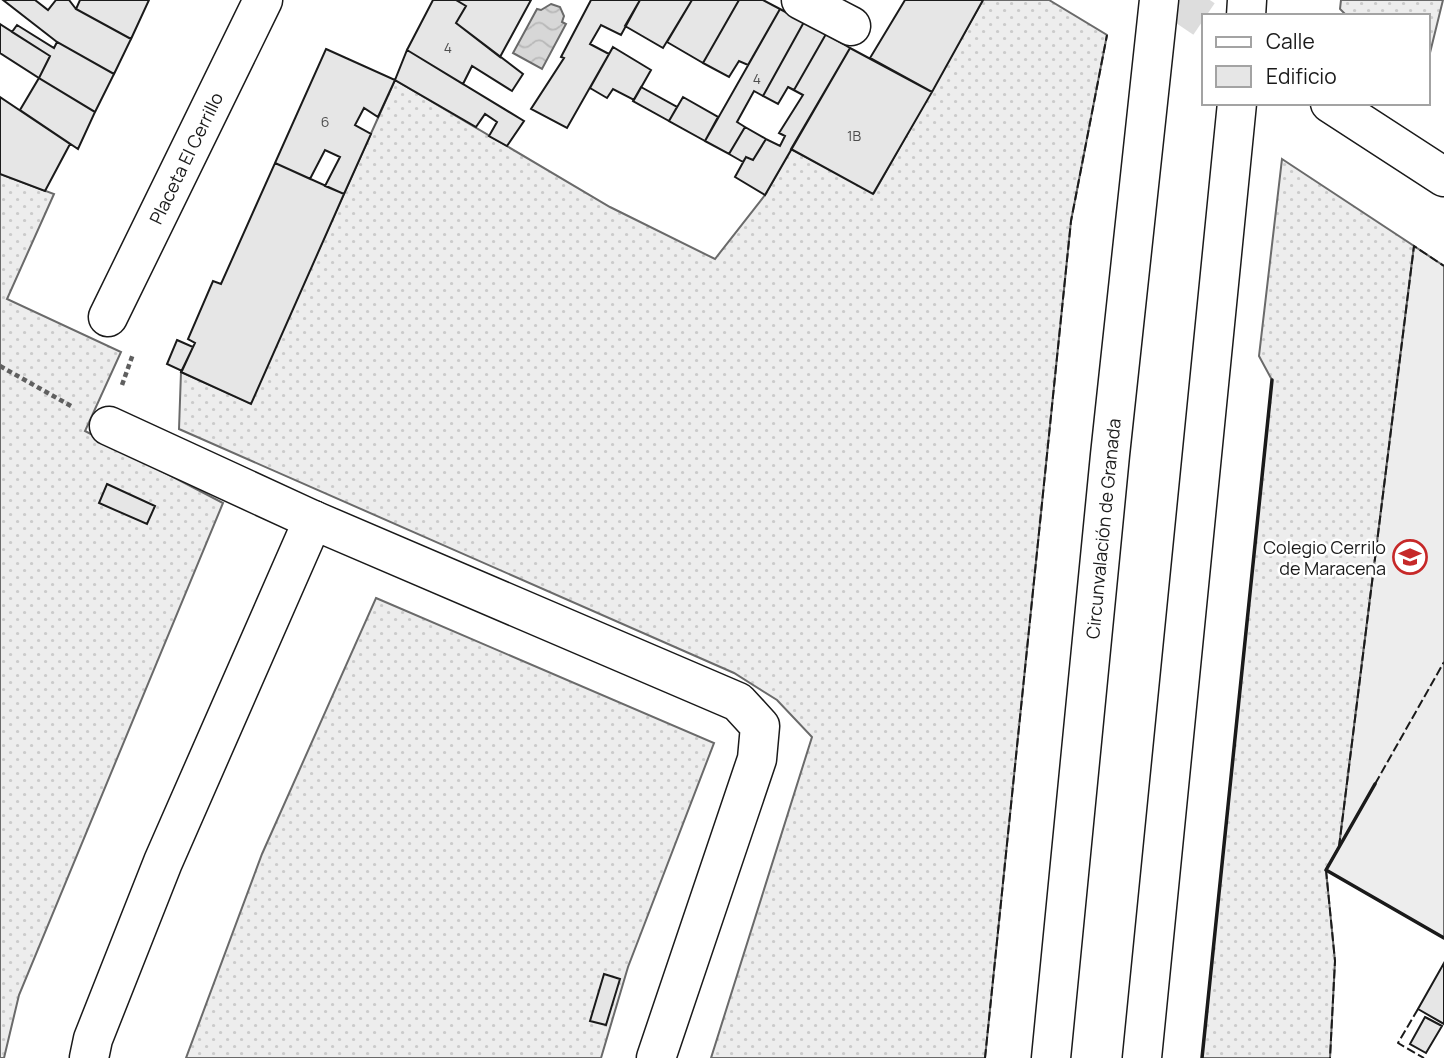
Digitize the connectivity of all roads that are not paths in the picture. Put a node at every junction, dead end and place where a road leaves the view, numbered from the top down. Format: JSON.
{"nodes":[{"id":1,"x":263,"y":0,"type":"edge"},
{"id":2,"x":801,"y":0,"type":"edge"},
{"id":3,"x":1159,"y":0,"type":"edge"},
{"id":4,"x":850,"y":26,"type":"dead end"},
{"id":5,"x":1237,"y":105,"type":"edge"},
{"id":6,"x":1333,"y":105,"type":"edge"},
{"id":7,"x":1444,"y":177,"type":"edge"},
{"id":8,"x":108,"y":317,"type":"dead end"},
{"id":9,"x":109,"y":426,"type":"road end"},
{"id":10,"x":313,"y":520,"type":"junction"},
{"id":11,"x":89,"y":1058,"type":"edge"},
{"id":12,"x":656,"y":1058,"type":"edge"},
{"id":13,"x":1051,"y":1058,"type":"edge"},
{"id":14,"x":1142,"y":1058,"type":"edge"}],
"edges":[{"from":1,"to":8,"type":"main road","name":"Placeta El Cerrillo"},
{"from":2,"to":4,"type":"main road"},
{"from":3,"to":13,"type":"main road","name":"Circunvalación de Granada"},
{"from":5,"to":14,"type":"main road"},
{"from":6,"to":7,"type":"main road"},
{"from":9,"to":10,"type":"main road"},
{"from":10,"to":11,"type":"main road"},
{"from":10,"to":12,"type":"main road"}]}
